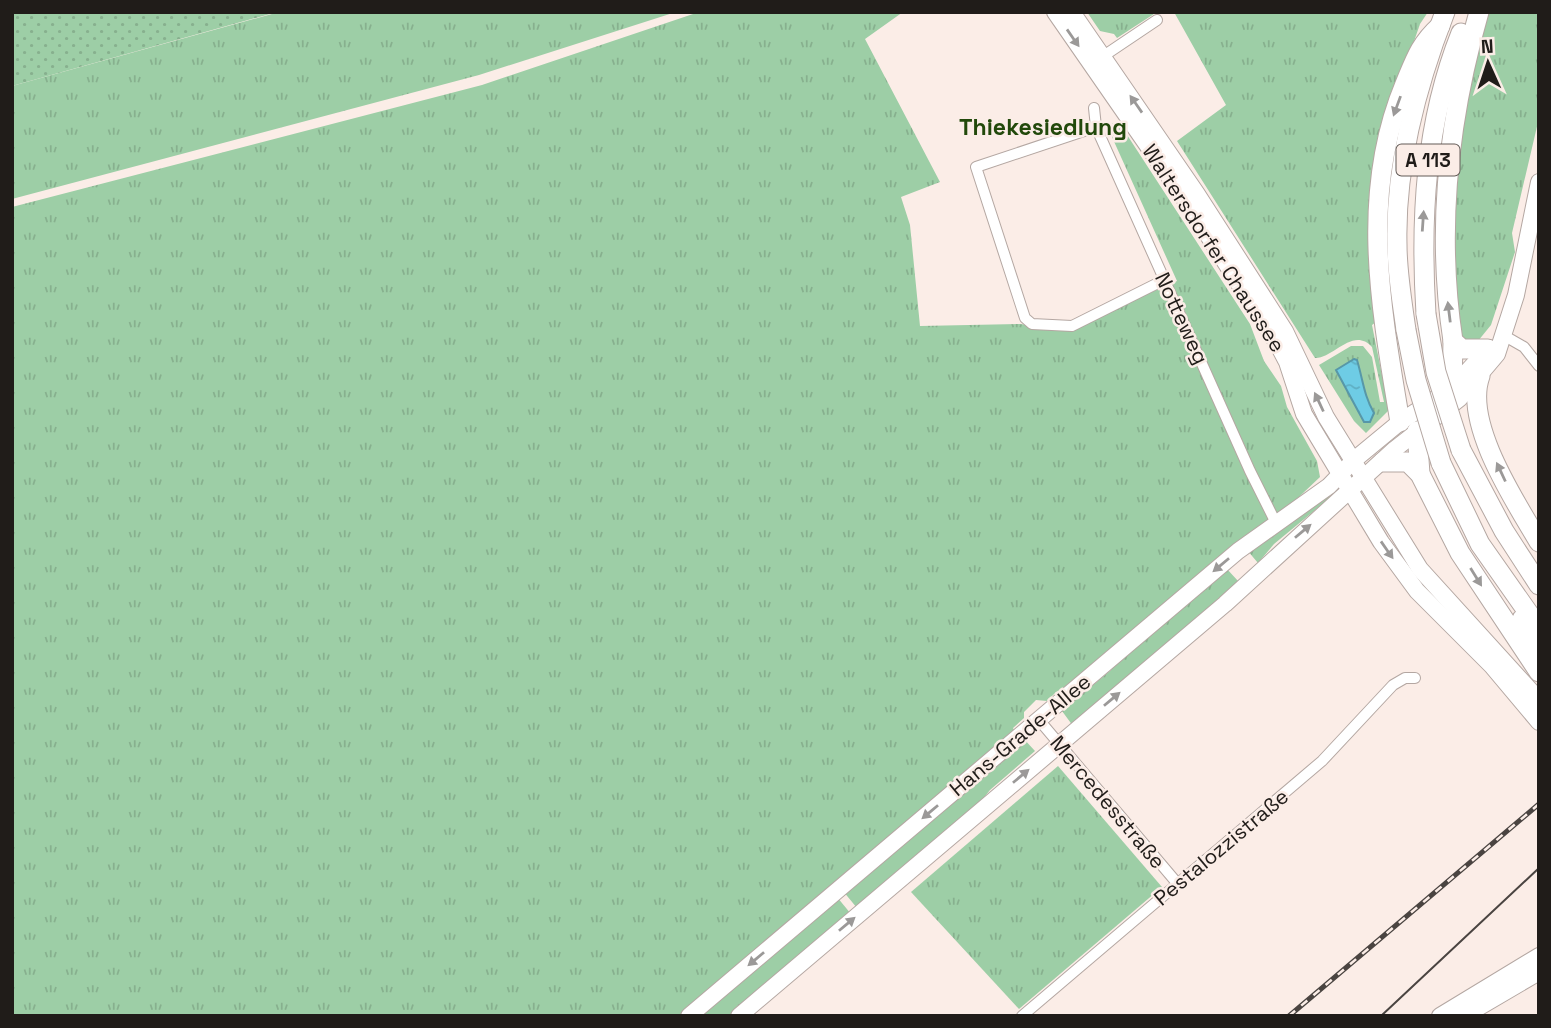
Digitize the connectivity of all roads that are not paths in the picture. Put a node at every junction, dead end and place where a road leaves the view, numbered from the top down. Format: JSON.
{"nodes":[{"id":1,"x":1055,"y":12,"type":"edge"},
{"id":2,"x":1072,"y":12,"type":"edge"},
{"id":3,"x":1470,"y":12,"type":"edge"},
{"id":4,"x":1479,"y":12,"type":"edge"},
{"id":5,"x":1443,"y":19,"type":"edge"},
{"id":6,"x":1157,"y":20,"type":"dead end"},
{"id":7,"x":1097,"y":60,"type":"junction"},
{"id":8,"x":1094,"y":108,"type":"dead end"},
{"id":9,"x":1096,"y":127,"type":"junction"},
{"id":10,"x":1539,"y":182,"type":"edge"},
{"id":11,"x":1164,"y":280,"type":"junction"},
{"id":12,"x":1453,"y":341,"type":"junction"},
{"id":13,"x":1497,"y":341,"type":"junction"},
{"id":14,"x":1539,"y":366,"type":"edge"},
{"id":15,"x":1480,"y":376,"type":"junction"},
{"id":16,"x":1392,"y":378,"type":"junction"},
{"id":17,"x":1444,"y":401,"type":"junction"},
{"id":18,"x":1477,"y":415,"type":"junction"},
{"id":19,"x":1408,"y":426,"type":"junction"},
{"id":20,"x":1354,"y":460,"type":"junction"},
{"id":21,"x":1384,"y":462,"type":"junction"},
{"id":22,"x":1420,"y":474,"type":"junction"},
{"id":23,"x":1340,"y":475,"type":"junction"},
{"id":24,"x":1364,"y":477,"type":"junction"},
{"id":25,"x":1350,"y":492,"type":"junction"},
{"id":26,"x":1277,"y":525,"type":"junction"},
{"id":27,"x":1539,"y":542,"type":"edge"},
{"id":28,"x":1539,"y":585,"type":"edge"},
{"id":29,"x":1511,"y":592,"type":"junction"},
{"id":30,"x":1539,"y":628,"type":"edge"},
{"id":31,"x":1539,"y":648,"type":"edge"},
{"id":32,"x":1539,"y":671,"type":"edge"},
{"id":33,"x":1415,"y":678,"type":"dead end"},
{"id":34,"x":1539,"y":700,"type":"edge"},
{"id":35,"x":1039,"y":720,"type":"junction"},
{"id":36,"x":1539,"y":722,"type":"edge"},
{"id":37,"x":1059,"y":744,"type":"junction"},
{"id":38,"x":1177,"y":883,"type":"junction"},
{"id":39,"x":1539,"y":956,"type":"edge"},
{"id":40,"x":1539,"y":972,"type":"edge"},
{"id":41,"x":689,"y":1016,"type":"edge"},
{"id":42,"x":739,"y":1016,"type":"edge"},
{"id":43,"x":1022,"y":1016,"type":"edge"},
{"id":44,"x":1440,"y":1016,"type":"edge"},
{"id":45,"x":1464,"y":1016,"type":"edge"}],
"edges":[{"from":1,"to":7,"type":"main road","name":"Waltersdorfer Chaussee","one_way":true},
{"from":2,"to":7,"type":"main road","name":"Waltersdorfer Chaussee"},
{"from":28,"to":3,"type":"highway","number":"A 113","one_way":true,"bridge":true},
{"from":12,"to":4,"type":"highway","one_way":true},
{"from":5,"to":16,"type":"highway","one_way":true},
{"from":5,"to":29,"type":"highway","number":"A 113","bridge":true},
{"from":6,"to":7,"type":"street"},
{"from":20,"to":7,"type":"main road","name":"Waltersdorfer Chaussee","one_way":true},
{"from":7,"to":23,"type":"main road","name":"Waltersdorfer Chaussee"},
{"from":8,"to":9,"type":"street","name":"Notteweg"},
{"from":9,"to":11,"type":"street","name":"Notteweg"},
{"from":9,"to":11,"type":"street"},
{"from":10,"to":13,"type":"main road"},
{"from":11,"to":26,"type":"street","name":"Notteweg"},
{"from":12,"to":13,"type":"highway"},
{"from":12,"to":17,"type":"highway"},
{"from":13,"to":14,"type":"street"},
{"from":13,"to":15,"type":"main road"},
{"from":13,"to":17,"type":"main road"},
{"from":15,"to":17,"type":"main road"},
{"from":15,"to":18,"type":"highway"},
{"from":16,"to":17,"type":"highway"},
{"from":16,"to":19,"type":"highway"},
{"from":17,"to":18,"type":"highway"},
{"from":17,"to":19,"type":"main road"},
{"from":27,"to":18,"type":"highway","one_way":true},
{"from":19,"to":20,"type":"main road","name":"Hans-Grade-Allee"},
{"from":19,"to":21,"type":"main road","name":"Hans-Grade-Allee"},
{"from":19,"to":22,"type":"highway"},
{"from":20,"to":23,"type":"main road","name":"Hans-Grade-Allee"},
{"from":20,"to":24,"type":"main road","name":"Waltersdorfer Chaussee"},
{"from":21,"to":22,"type":"highway"},
{"from":21,"to":24,"type":"main road","name":"Hans-Grade-Allee"},
{"from":22,"to":32,"type":"highway","one_way":true},
{"from":23,"to":25,"type":"main road","name":"Waltersdorfer Chaussee"},
{"from":23,"to":26,"type":"main road","name":"Hans-Grade-Allee"},
{"from":24,"to":25,"type":"main road","name":"Hans-Grade-Allee"},
{"from":24,"to":34,"type":"main road","name":"Waltersdorfer Chaussee"},
{"from":25,"to":36,"type":"main road","name":"Waltersdorfer Chaussee","one_way":true},
{"from":37,"to":25,"type":"main road","name":"Hans-Grade-Allee","one_way":true},
{"from":26,"to":35,"type":"main road","name":"Hans-Grade-Allee","one_way":true},
{"from":29,"to":30,"type":"highway","number":"A 113"},
{"from":29,"to":31,"type":"highway"},
{"from":33,"to":38,"type":"street","name":"Pestalozzistraße"},
{"from":35,"to":37,"type":"street","name":"Mercedesstraße"},
{"from":35,"to":41,"type":"main road","name":"Hans-Grade-Allee","one_way":true},
{"from":37,"to":38,"type":"street","name":"Mercedesstraße"},
{"from":42,"to":37,"type":"main road","name":"Hans-Grade-Allee","one_way":true},
{"from":38,"to":43,"type":"street","name":"Pestalozzistraße"},
{"from":39,"to":44,"type":"main road"},
{"from":40,"to":45,"type":"main road"}]}
